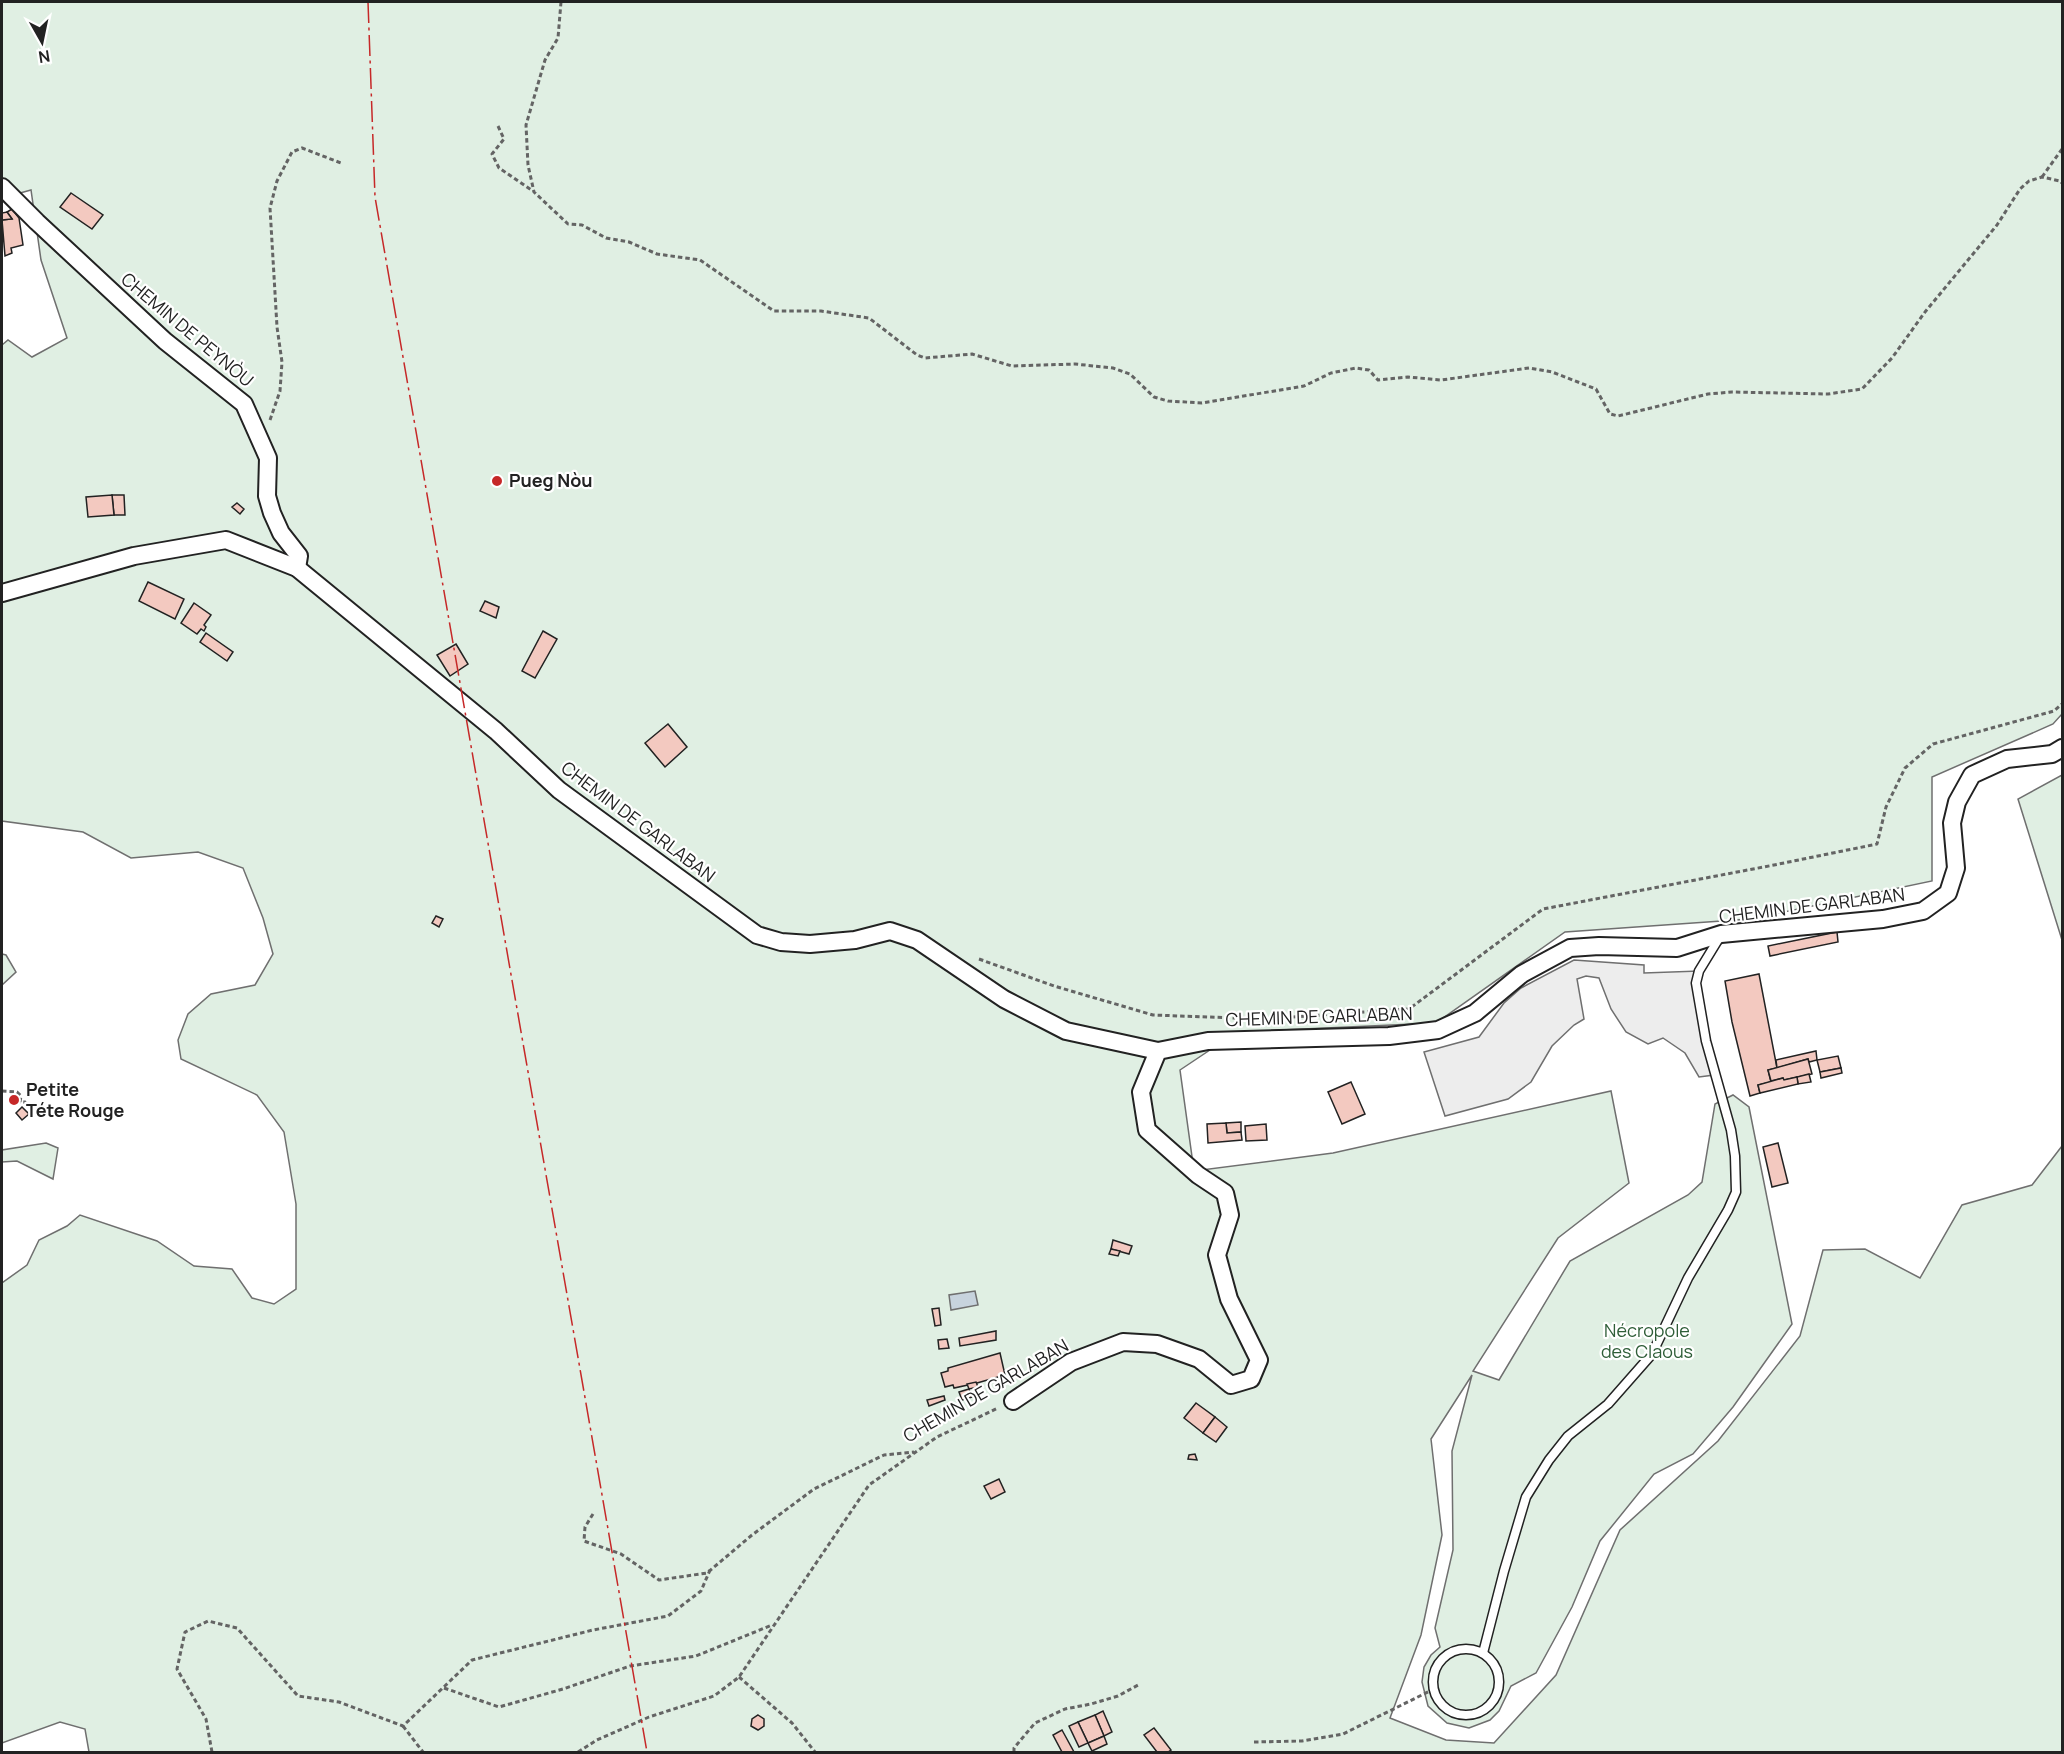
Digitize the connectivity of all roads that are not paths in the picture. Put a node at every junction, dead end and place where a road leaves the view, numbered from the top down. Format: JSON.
{"nodes":[{"id":1,"x":2,"y":187,"type":"edge"},
{"id":2,"x":297,"y":568,"type":"junction"},
{"id":3,"x":2,"y":593,"type":"edge"},
{"id":4,"x":2062,"y":748,"type":"edge"},
{"id":5,"x":1721,"y":934,"type":"junction"},
{"id":6,"x":1158,"y":1051,"type":"junction"},
{"id":7,"x":1014,"y":1401,"type":"road end"},
{"id":8,"x":1483,"y":1653,"type":"junction"}],
"edges":[{"from":1,"to":2,"type":"street","name":"CHEMIN DE PEYNÒU"},
{"from":2,"to":3,"type":"street","name":"CHEMIN DE GARLABAN"},
{"from":2,"to":6,"type":"street","name":"CHEMIN DE GARLABAN"},
{"from":4,"to":5,"type":"street","name":"CHEMIN DE GARLABAN"},
{"from":5,"to":6,"type":"street","name":"CHEMIN DE GARLABAN"},
{"from":5,"to":8,"type":"lane"},
{"from":6,"to":7,"type":"street","name":"CHEMIN DE GARLABAN"},
{"from":8,"to":8,"type":"lane"}]}
